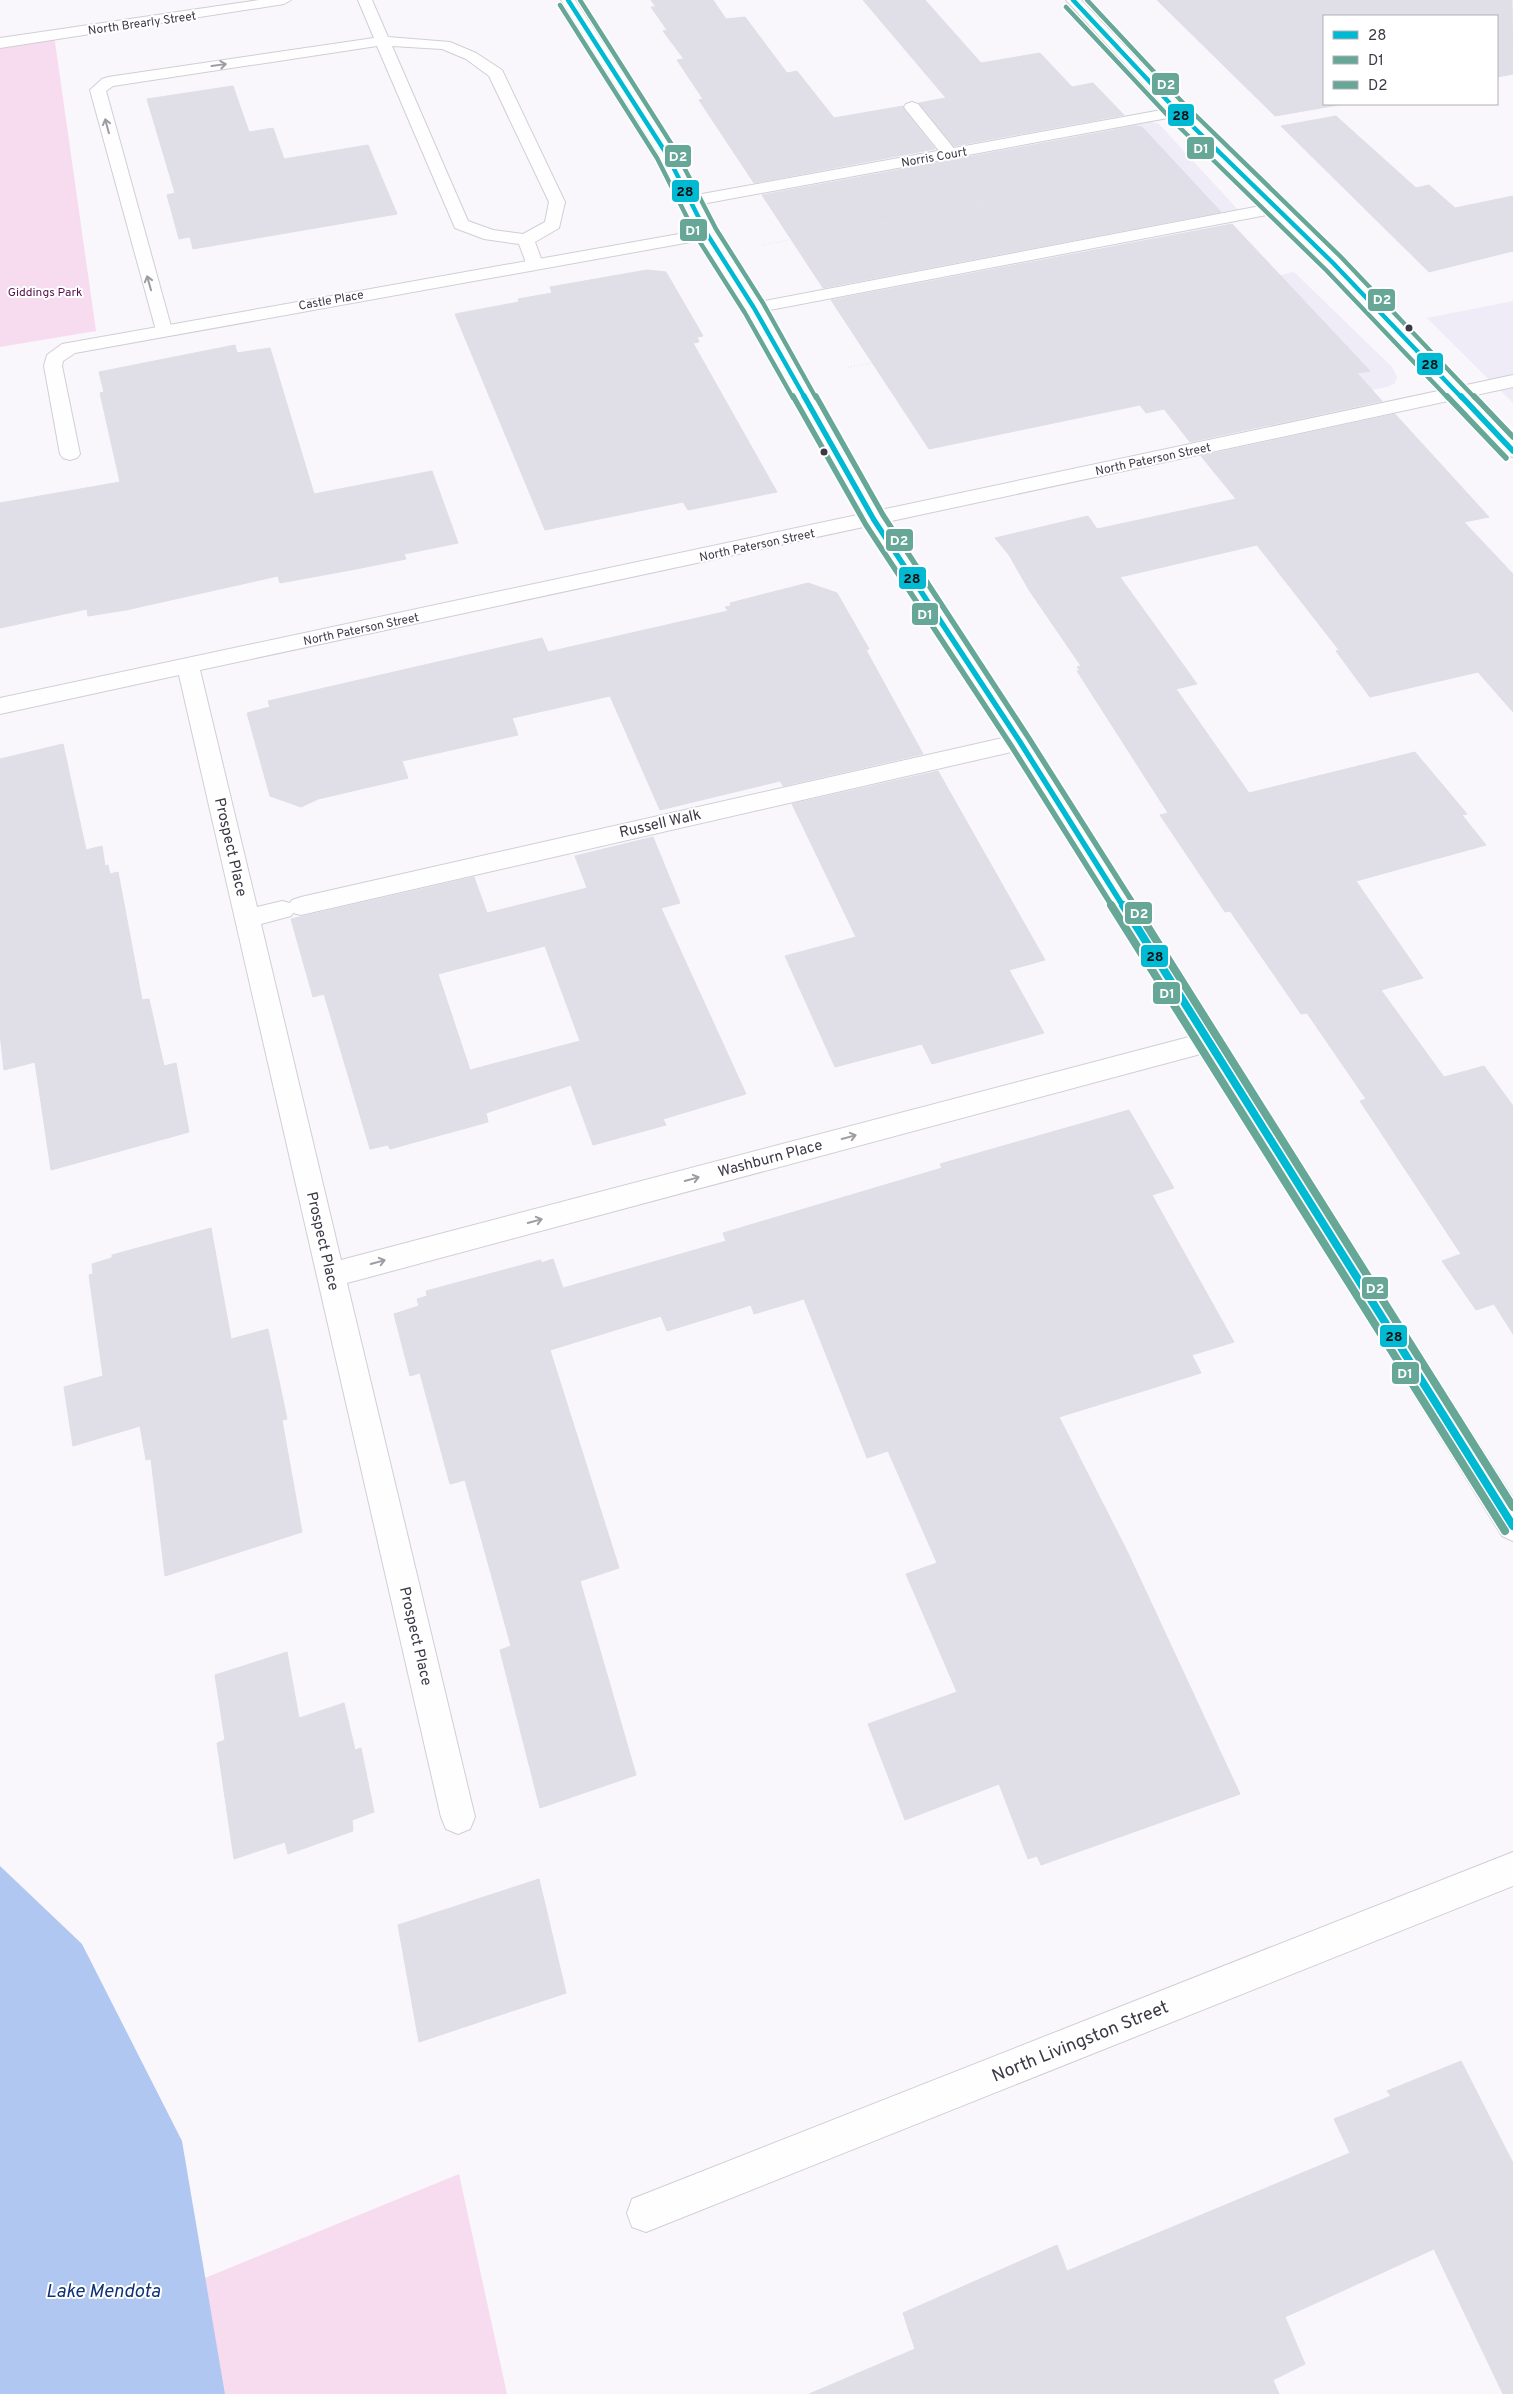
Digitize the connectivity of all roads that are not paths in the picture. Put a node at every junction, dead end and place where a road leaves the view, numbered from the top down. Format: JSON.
{"nodes":[{"id":1,"x":284,"y":0,"type":"edge"},
{"id":2,"x":365,"y":0,"type":"edge"},
{"id":3,"x":568,"y":0,"type":"edge"},
{"id":4,"x":1073,"y":0,"type":"edge"},
{"id":5,"x":383,"y":41,"type":"junction"},
{"id":6,"x":0,"y":43,"type":"edge"},
{"id":7,"x":912,"y":107,"type":"dead end"},
{"id":8,"x":1178,"y":112,"type":"junction"},
{"id":9,"x":950,"y":154,"type":"junction"},
{"id":10,"x":691,"y":201,"type":"junction"},
{"id":11,"x":1276,"y":208,"type":"junction"},
{"id":12,"x":526,"y":240,"type":"junction"},
{"id":13,"x":713,"y":243,"type":"junction"},
{"id":14,"x":534,"y":264,"type":"junction"},
{"id":15,"x":754,"y":308,"type":"junction"},
{"id":16,"x":163,"y":330,"type":"junction"},
{"id":17,"x":1513,"y":382,"type":"edge"},
{"id":18,"x":1458,"y":394,"type":"junction"},
{"id":19,"x":1513,"y":451,"type":"edge"},
{"id":20,"x":70,"y":454,"type":"dead end"},
{"id":21,"x":874,"y":520,"type":"junction"},
{"id":22,"x":188,"y":666,"type":"junction"},
{"id":23,"x":0,"y":706,"type":"edge"},
{"id":24,"x":1020,"y":742,"type":"junction"},
{"id":25,"x":248,"y":918,"type":"junction"},
{"id":26,"x":1208,"y":1042,"type":"junction"},
{"id":27,"x":331,"y":1275,"type":"junction"},
{"id":28,"x":1513,"y":1526,"type":"edge"},
{"id":29,"x":458,"y":1817,"type":"dead end"},
{"id":30,"x":1513,"y":1869,"type":"edge"},
{"id":31,"x":646,"y":2213,"type":"dead end"}],
"edges":[{"from":1,"to":6,"type":"street","name":"North Brearly Street"},
{"from":2,"to":5,"type":"street"},
{"from":3,"to":10,"type":"street"},
{"from":4,"to":8,"type":"street"},
{"from":5,"to":12,"type":"street"},
{"from":5,"to":12,"type":"street"},
{"from":16,"to":5,"type":"street","one_way":true},
{"from":7,"to":9,"type":"street"},
{"from":8,"to":9,"type":"street","name":"Norris Court"},
{"from":8,"to":11,"type":"street"},
{"from":9,"to":10,"type":"street","name":"Norris Court"},
{"from":10,"to":13,"type":"street"},
{"from":11,"to":15,"type":"street"},
{"from":11,"to":18,"type":"street"},
{"from":12,"to":14,"type":"street"},
{"from":13,"to":14,"type":"street","name":"Castle Place"},
{"from":13,"to":15,"type":"street"},
{"from":14,"to":16,"type":"street","name":"Castle Place"},
{"from":15,"to":21,"type":"street"},
{"from":16,"to":20,"type":"street","name":"Castle Place"},
{"from":17,"to":18,"type":"street","name":"North Paterson Street"},
{"from":18,"to":19,"type":"street"},
{"from":18,"to":21,"type":"street","name":"North Paterson Street"},
{"from":21,"to":22,"type":"street","name":"North Paterson Street"},
{"from":21,"to":24,"type":"street"},
{"from":22,"to":23,"type":"street","name":"North Paterson Street"},
{"from":22,"to":25,"type":"street","name":"Prospect Place"},
{"from":24,"to":25,"type":"street","name":"Russell Walk"},
{"from":24,"to":26,"type":"street"},
{"from":25,"to":27,"type":"street","name":"Prospect Place"},
{"from":27,"to":26,"type":"street","name":"Washburn Place","one_way":true},
{"from":26,"to":28,"type":"street"},
{"from":27,"to":29,"type":"street","name":"Prospect Place"},
{"from":30,"to":31,"type":"street","name":"North Livingston Street"}]}
